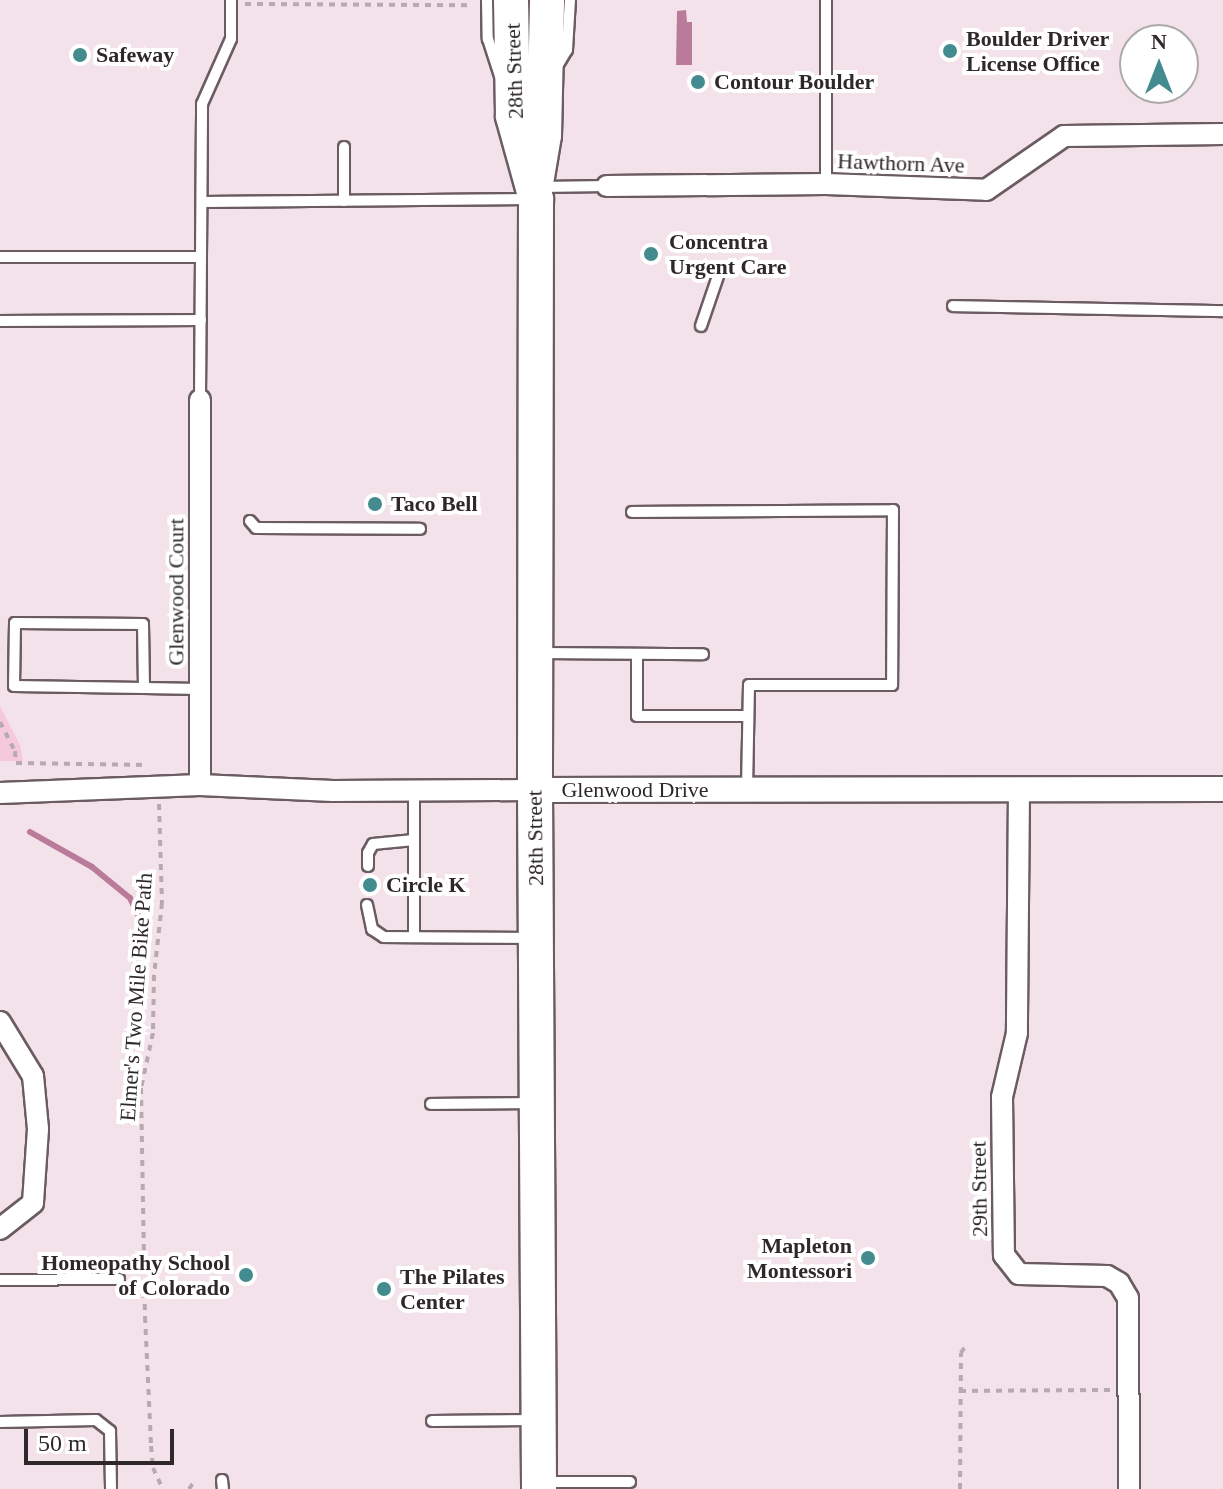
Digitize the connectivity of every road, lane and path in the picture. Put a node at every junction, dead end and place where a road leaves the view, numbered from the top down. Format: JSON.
{"nodes":[{"id":1,"x":487,"y":0,"type":"edge"},
{"id":2,"x":511,"y":0,"type":"edge"},
{"id":3,"x":547,"y":0,"type":"edge"},
{"id":4,"x":570,"y":0,"type":"edge"},
{"id":5,"x":826,"y":0,"type":"edge"},
{"id":6,"x":231,"y":2,"type":"edge"},
{"id":7,"x":471,"y":5,"type":"dead end"},
{"id":8,"x":546,"y":84,"type":"junction"},
{"id":9,"x":511,"y":97,"type":"junction"},
{"id":10,"x":1223,"y":134,"type":"edge"},
{"id":11,"x":344,"y":147,"type":"dead end"},
{"id":12,"x":826,"y":184,"type":"junction"},
{"id":13,"x":607,"y":186,"type":"joint"},
{"id":14,"x":536,"y":193,"type":"junction"},
{"id":15,"x":344,"y":201,"type":"junction"},
{"id":16,"x":202,"y":202,"type":"junction"},
{"id":17,"x":0,"y":257,"type":"edge"},
{"id":18,"x":201,"y":257,"type":"junction"},
{"id":19,"x":718,"y":276,"type":"dead end"},
{"id":20,"x":953,"y":306,"type":"dead end"},
{"id":21,"x":1223,"y":311,"type":"edge"},
{"id":22,"x":201,"y":320,"type":"junction"},
{"id":23,"x":0,"y":321,"type":"edge"},
{"id":24,"x":701,"y":326,"type":"dead end"},
{"id":25,"x":200,"y":400,"type":"joint"},
{"id":26,"x":632,"y":512,"type":"dead end"},
{"id":27,"x":250,"y":521,"type":"dead end"},
{"id":28,"x":420,"y":529,"type":"dead end"},
{"id":29,"x":535,"y":653,"type":"junction"},
{"id":30,"x":637,"y":654,"type":"junction"},
{"id":31,"x":703,"y":654,"type":"dead end"},
{"id":32,"x":144,"y":688,"type":"junction"},
{"id":33,"x":200,"y":689,"type":"junction"},
{"id":34,"x":748,"y":716,"type":"junction"},
{"id":35,"x":0,"y":722,"type":"edge"},
{"id":36,"x":159,"y":785,"type":"junction"},
{"id":37,"x":200,"y":785,"type":"junction"},
{"id":38,"x":1223,"y":789,"type":"edge"},
{"id":39,"x":535,"y":790,"type":"junction"},
{"id":40,"x":747,"y":790,"type":"junction"},
{"id":41,"x":1019,"y":790,"type":"junction"},
{"id":42,"x":414,"y":791,"type":"junction"},
{"id":43,"x":0,"y":793,"type":"edge"},
{"id":44,"x":414,"y":840,"type":"junction"},
{"id":45,"x":368,"y":866,"type":"dead end"},
{"id":46,"x":367,"y":905,"type":"dead end"},
{"id":47,"x":414,"y":937,"type":"junction"},
{"id":48,"x":536,"y":938,"type":"junction"},
{"id":49,"x":0,"y":1022,"type":"edge"},
{"id":50,"x":537,"y":1103,"type":"junction"},
{"id":51,"x":431,"y":1104,"type":"dead end"},
{"id":52,"x":0,"y":1229,"type":"edge"},
{"id":53,"x":137,"y":1273,"type":"dead end"},
{"id":54,"x":144,"y":1274,"type":"junction"},
{"id":55,"x":119,"y":1279,"type":"dead end"},
{"id":56,"x":0,"y":1280,"type":"edge"},
{"id":57,"x":966,"y":1345,"type":"dead end"},
{"id":58,"x":1129,"y":1390,"type":"junction"},
{"id":59,"x":960,"y":1391,"type":"junction"},
{"id":60,"x":539,"y":1420,"type":"junction"},
{"id":61,"x":432,"y":1421,"type":"dead end"},
{"id":62,"x":0,"y":1422,"type":"edge"},
{"id":63,"x":195,"y":1480,"type":"dead end"},
{"id":64,"x":630,"y":1482,"type":"dead end"},
{"id":65,"x":539,"y":1485,"type":"edge"},
{"id":66,"x":111,"y":1489,"type":"edge"},
{"id":67,"x":163,"y":1489,"type":"edge"},
{"id":68,"x":189,"y":1489,"type":"edge"},
{"id":69,"x":960,"y":1489,"type":"edge"},
{"id":70,"x":1129,"y":1489,"type":"edge"}],
"edges":[{"from":1,"to":9,"type":"lane"},
{"from":2,"to":9,"type":"highway","name":"28th Street"},
{"from":3,"to":8,"type":"highway","name":"28th Street"},
{"from":4,"to":8,"type":"lane"},
{"from":5,"to":12,"type":"lane"},
{"from":6,"to":7,"type":"path"},
{"from":6,"to":16,"type":"lane"},
{"from":8,"to":14,"type":"highway","name":"28th Street"},
{"from":9,"to":14,"type":"highway","name":"28th Street"},
{"from":10,"to":12,"type":"street","name":"Hawthorn Ave"},
{"from":11,"to":15,"type":"lane"},
{"from":12,"to":13,"type":"street","name":"Hawthorn Ave"},
{"from":13,"to":14,"type":"lane"},
{"from":14,"to":15,"type":"lane"},
{"from":14,"to":29,"type":"highway","name":"28th Street"},
{"from":15,"to":16,"type":"lane"},
{"from":16,"to":18,"type":"lane"},
{"from":17,"to":18,"type":"lane"},
{"from":18,"to":22,"type":"lane"},
{"from":19,"to":24,"type":"lane"},
{"from":20,"to":21,"type":"lane"},
{"from":22,"to":23,"type":"lane"},
{"from":22,"to":25,"type":"lane"},
{"from":25,"to":33,"type":"street","name":"Glenwood Court"},
{"from":26,"to":34,"type":"lane"},
{"from":27,"to":28,"type":"lane"},
{"from":29,"to":30,"type":"lane"},
{"from":29,"to":39,"type":"highway","name":"28th Street"},
{"from":30,"to":31,"type":"lane"},
{"from":30,"to":34,"type":"lane"},
{"from":32,"to":32,"type":"lane"},
{"from":32,"to":33,"type":"lane"},
{"from":33,"to":37,"type":"street","name":"Glenwood Court"},
{"from":34,"to":40,"type":"lane"},
{"from":35,"to":36,"type":"path"},
{"from":36,"to":37,"type":"street","name":"Glenwood Drive"},
{"from":36,"to":43,"type":"street","name":"Glenwood Drive"},
{"from":36,"to":54,"type":"path","name":"Elmer's Two Mile Bike Path"},
{"from":37,"to":42,"type":"street","name":"Glenwood Drive"},
{"from":38,"to":41,"type":"street","name":"Glenwood Drive"},
{"from":39,"to":40,"type":"street","name":"Glenwood Drive"},
{"from":39,"to":42,"type":"street","name":"Glenwood Drive"},
{"from":39,"to":48,"type":"highway","name":"28th Street"},
{"from":40,"to":41,"type":"street","name":"Glenwood Drive"},
{"from":41,"to":58,"type":"street","name":"29th Street"},
{"from":42,"to":44,"type":"lane"},
{"from":44,"to":45,"type":"lane"},
{"from":44,"to":47,"type":"lane"},
{"from":46,"to":47,"type":"lane"},
{"from":47,"to":48,"type":"lane"},
{"from":48,"to":50,"type":"highway","name":"28th Street"},
{"from":49,"to":52,"type":"street"},
{"from":50,"to":51,"type":"lane"},
{"from":50,"to":60,"type":"highway","name":"28th Street"},
{"from":53,"to":54,"type":"path"},
{"from":54,"to":67,"type":"path","name":"Elmer's Two Mile Bike Path"},
{"from":55,"to":56,"type":"lane"},
{"from":57,"to":59,"type":"path"},
{"from":58,"to":59,"type":"path"},
{"from":58,"to":70,"type":"street","name":"29th Street"},
{"from":59,"to":69,"type":"path"},
{"from":60,"to":61,"type":"lane"},
{"from":60,"to":65,"type":"highway","name":"28th Street"},
{"from":62,"to":66,"type":"lane"},
{"from":63,"to":68,"type":"path"},
{"from":64,"to":65,"type":"lane"}]}
